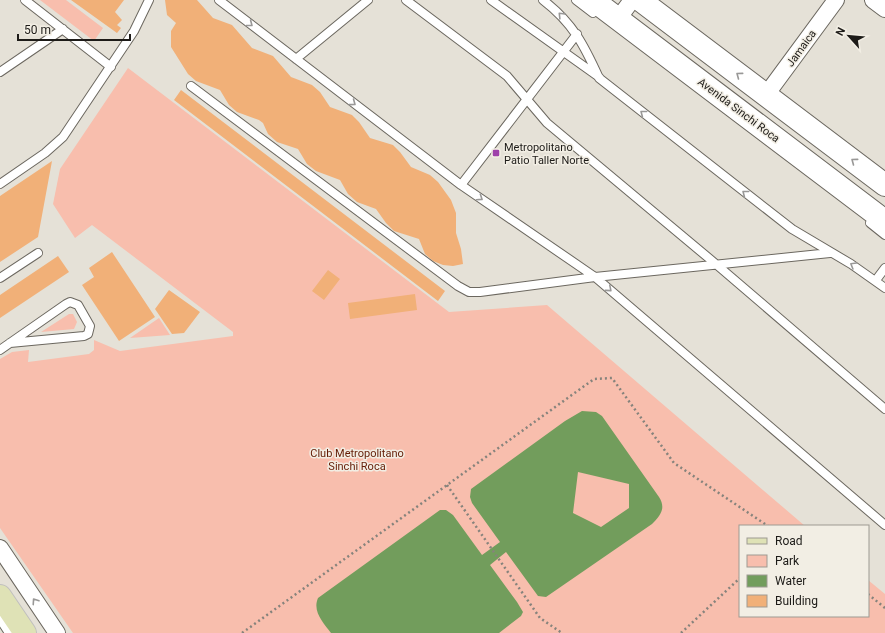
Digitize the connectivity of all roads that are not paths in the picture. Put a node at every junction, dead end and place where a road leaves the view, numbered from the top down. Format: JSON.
{"nodes":[{"id":1,"x":25,"y":0,"type":"edge"},
{"id":2,"x":149,"y":0,"type":"edge"},
{"id":3,"x":219,"y":0,"type":"edge"},
{"id":4,"x":368,"y":0,"type":"edge"},
{"id":5,"x":406,"y":0,"type":"edge"},
{"id":6,"x":491,"y":0,"type":"edge"},
{"id":7,"x":543,"y":0,"type":"edge"},
{"id":8,"x":576,"y":0,"type":"edge"},
{"id":9,"x":632,"y":0,"type":"edge"},
{"id":10,"x":640,"y":0,"type":"edge"},
{"id":11,"x":836,"y":0,"type":"edge"},
{"id":12,"x":873,"y":0,"type":"edge"},
{"id":13,"x":885,"y":9,"type":"edge"},
{"id":14,"x":604,"y":13,"type":"edge"},
{"id":15,"x":63,"y":29,"type":"junction"},
{"id":16,"x":577,"y":34,"type":"junction"},
{"id":17,"x":563,"y":52,"type":"junction"},
{"id":18,"x":296,"y":59,"type":"junction"},
{"id":19,"x":111,"y":67,"type":"junction"},
{"id":20,"x":0,"y":72,"type":"edge"},
{"id":21,"x":599,"y":78,"type":"junction"},
{"id":22,"x":191,"y":86,"type":"dead end"},
{"id":23,"x":766,"y":95,"type":"junction"},
{"id":24,"x":527,"y":100,"type":"junction"},
{"id":25,"x":0,"y":184,"type":"edge"},
{"id":26,"x":461,"y":185,"type":"junction"},
{"id":27,"x":885,"y":185,"type":"edge"},
{"id":28,"x":860,"y":216,"type":"dead end"},
{"id":29,"x":885,"y":221,"type":"edge"},
{"id":30,"x":885,"y":235,"type":"edge"},
{"id":31,"x":38,"y":253,"type":"dead end"},
{"id":32,"x":830,"y":253,"type":"junction"},
{"id":33,"x":717,"y":265,"type":"junction"},
{"id":34,"x":885,"y":268,"type":"edge"},
{"id":35,"x":595,"y":277,"type":"junction"},
{"id":36,"x":0,"y":278,"type":"edge"},
{"id":37,"x":876,"y":280,"type":"junction"},
{"id":38,"x":885,"y":288,"type":"edge"},
{"id":39,"x":10,"y":343,"type":"junction"},
{"id":40,"x":0,"y":350,"type":"edge"},
{"id":41,"x":885,"y":409,"type":"edge"},
{"id":42,"x":885,"y":525,"type":"edge"},
{"id":43,"x":0,"y":548,"type":"edge"},
{"id":44,"x":0,"y":596,"type":"edge"},
{"id":45,"x":0,"y":619,"type":"edge"},
{"id":46,"x":9,"y":633,"type":"edge"},
{"id":47,"x":25,"y":633,"type":"edge"},
{"id":48,"x":57,"y":633,"type":"edge"}],
"edges":[{"from":1,"to":15,"type":"lane"},
{"from":2,"to":19,"type":"lane"},
{"from":3,"to":18,"type":"lane","one_way":true},
{"from":4,"to":18,"type":"lane"},
{"from":5,"to":24,"type":"lane"},
{"from":6,"to":17,"type":"lane"},
{"from":16,"to":7,"type":"lane","one_way":true},
{"from":8,"to":14,"type":"lane"},
{"from":9,"to":14,"type":"street"},
{"from":23,"to":10,"type":"main road","one_way":true},
{"from":11,"to":23,"type":"street","name":"Jamaica"},
{"from":12,"to":13,"type":"street"},
{"from":14,"to":29,"type":"main road","name":"Avenida Sinchi Roca"},
{"from":15,"to":19,"type":"lane"},
{"from":15,"to":20,"type":"lane"},
{"from":16,"to":17,"type":"lane"},
{"from":16,"to":21,"type":"lane"},
{"from":17,"to":21,"type":"lane"},
{"from":17,"to":24,"type":"lane"},
{"from":18,"to":26,"type":"lane","one_way":true},
{"from":19,"to":25,"type":"lane"},
{"from":32,"to":21,"type":"lane","one_way":true},
{"from":22,"to":35,"type":"lane"},
{"from":27,"to":23,"type":"main road","one_way":true},
{"from":24,"to":26,"type":"lane"},
{"from":24,"to":33,"type":"lane"},
{"from":26,"to":35,"type":"lane","one_way":true},
{"from":28,"to":30,"type":"lane"},
{"from":31,"to":36,"type":"lane"},
{"from":32,"to":33,"type":"lane"},
{"from":37,"to":32,"type":"lane","one_way":true},
{"from":33,"to":35,"type":"lane"},
{"from":33,"to":41,"type":"lane"},
{"from":34,"to":37,"type":"lane"},
{"from":35,"to":42,"type":"lane","one_way":true},
{"from":37,"to":38,"type":"lane"},
{"from":39,"to":39,"type":"lane"},
{"from":39,"to":40,"type":"lane"},
{"from":48,"to":43,"type":"street","one_way":true},
{"from":44,"to":47,"type":"main road"},
{"from":45,"to":46,"type":"lane"}]}
